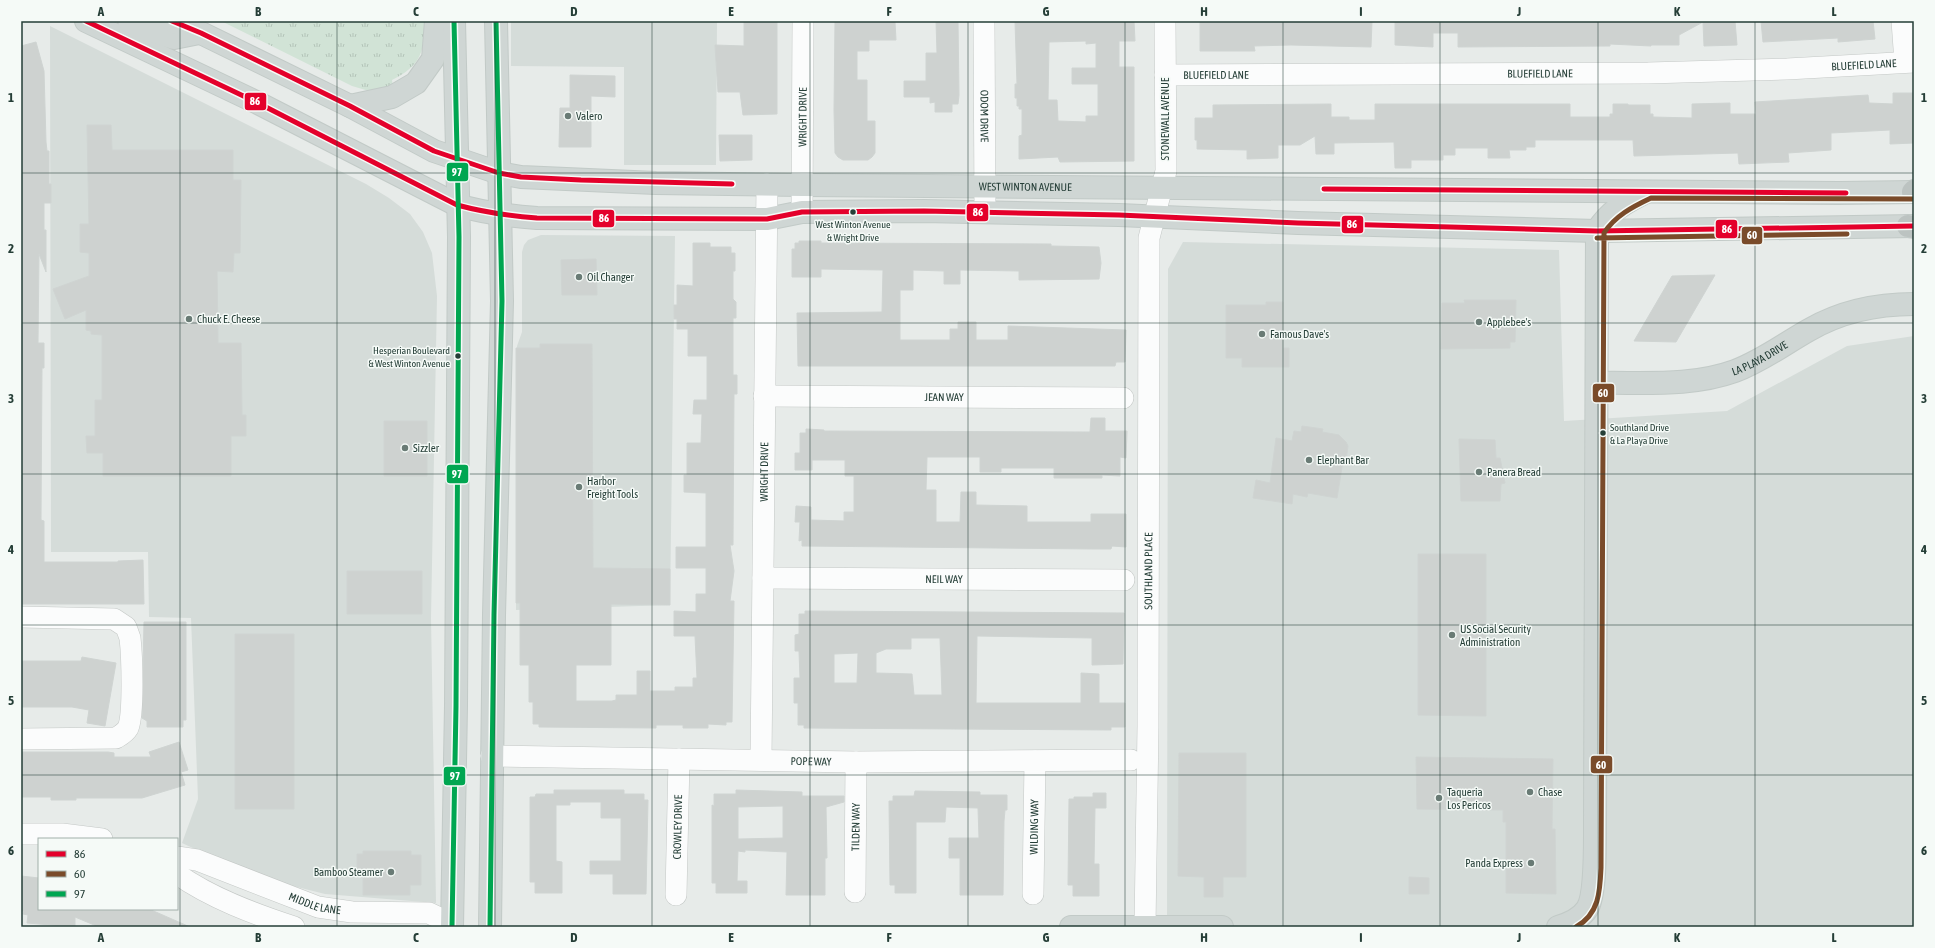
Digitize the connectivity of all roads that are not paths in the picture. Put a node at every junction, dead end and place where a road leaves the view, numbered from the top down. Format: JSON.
{"nodes":[{"id":1,"x":86,"y":21,"type":"edge"},
{"id":2,"x":129,"y":21,"type":"edge"},
{"id":3,"x":172,"y":21,"type":"edge"},
{"id":4,"x":436,"y":21,"type":"edge"},
{"id":5,"x":454,"y":21,"type":"edge"},
{"id":6,"x":496,"y":21,"type":"edge"},
{"id":7,"x":803,"y":21,"type":"edge"},
{"id":8,"x":984,"y":21,"type":"edge"},
{"id":9,"x":1165,"y":21,"type":"edge"},
{"id":10,"x":1902,"y":21,"type":"edge"},
{"id":11,"x":201,"y":33,"type":"junction"},
{"id":12,"x":1909,"y":62,"type":"edge"},
{"id":13,"x":1165,"y":75,"type":"junction"},
{"id":14,"x":350,"y":106,"type":"junction"},
{"id":15,"x":458,"y":160,"type":"junction"},
{"id":16,"x":499,"y":173,"type":"junction"},
{"id":17,"x":766,"y":184,"type":"junction"},
{"id":18,"x":802,"y":185,"type":"junction"},
{"id":19,"x":985,"y":186,"type":"junction"},
{"id":20,"x":1162,"y":188,"type":"junction"},
{"id":21,"x":1649,"y":191,"type":"junction"},
{"id":22,"x":1914,"y":192,"type":"edge"},
{"id":23,"x":458,"y":205,"type":"junction"},
{"id":24,"x":985,"y":211,"type":"junction"},
{"id":25,"x":802,"y":212,"type":"junction"},
{"id":26,"x":500,"y":215,"type":"junction"},
{"id":27,"x":1156,"y":216,"type":"junction"},
{"id":28,"x":767,"y":219,"type":"junction"},
{"id":29,"x":1912,"y":226,"type":"edge"},
{"id":30,"x":1597,"y":231,"type":"junction"},
{"id":31,"x":1914,"y":304,"type":"edge"},
{"id":32,"x":1597,"y":383,"type":"junction"},
{"id":33,"x":764,"y":396,"type":"junction"},
{"id":34,"x":1123,"y":398,"type":"dead end"},
{"id":35,"x":763,"y":578,"type":"junction"},
{"id":36,"x":1124,"y":580,"type":"dead end"},
{"id":37,"x":21,"y":617,"type":"edge"},
{"id":38,"x":21,"y":739,"type":"edge"},
{"id":39,"x":491,"y":756,"type":"junction"},
{"id":40,"x":679,"y":759,"type":"junction"},
{"id":41,"x":762,"y":760,"type":"junction"},
{"id":42,"x":1131,"y":760,"type":"dead end"},
{"id":43,"x":1035,"y":761,"type":"junction"},
{"id":44,"x":856,"y":762,"type":"junction"},
{"id":45,"x":21,"y":834,"type":"edge"},
{"id":46,"x":94,"y":838,"type":"edge"},
{"id":47,"x":178,"y":857,"type":"edge"},
{"id":48,"x":178,"y":875,"type":"edge"},
{"id":49,"x":855,"y":892,"type":"dead end"},
{"id":50,"x":1033,"y":894,"type":"dead end"},
{"id":51,"x":676,"y":895,"type":"dead end"},
{"id":52,"x":453,"y":926,"type":"edge"},
{"id":53,"x":294,"y":927,"type":"edge"},
{"id":54,"x":490,"y":927,"type":"edge"},
{"id":55,"x":1071,"y":927,"type":"edge"},
{"id":56,"x":1145,"y":927,"type":"edge"},
{"id":57,"x":1222,"y":927,"type":"edge"},
{"id":58,"x":1558,"y":927,"type":"edge"}],
"edges":[{"from":1,"to":23,"type":"main road"},
{"from":2,"to":11,"type":"main road"},
{"from":3,"to":11,"type":"main road","name":"WEST WINTON AVENUE"},
{"from":4,"to":14,"type":"main road"},
{"from":5,"to":15,"type":"main road"},
{"from":6,"to":16,"type":"main road"},
{"from":7,"to":18,"type":"street","name":"WRIGHT DRIVE"},
{"from":8,"to":19,"type":"street","name":"ODOM DRIVE"},
{"from":9,"to":13,"type":"street","name":"STONEWALL AVENUE"},
{"from":10,"to":12,"type":"street"},
{"from":11,"to":14,"type":"main road","name":"WEST WINTON AVENUE"},
{"from":12,"to":13,"type":"street","name":"BLUEFIELD LANE"},
{"from":13,"to":20,"type":"street","name":"STONEWALL AVENUE"},
{"from":14,"to":15,"type":"main road","name":"WEST WINTON AVENUE"},
{"from":15,"to":16,"type":"main road","name":"WEST WINTON AVENUE"},
{"from":15,"to":23,"type":"main road"},
{"from":16,"to":17,"type":"main road","name":"WEST WINTON AVENUE"},
{"from":16,"to":26,"type":"main road"},
{"from":17,"to":18,"type":"main road","name":"WEST WINTON AVENUE"},
{"from":17,"to":28,"type":"street","name":"WRIGHT DRIVE"},
{"from":18,"to":19,"type":"main road","name":"WEST WINTON AVENUE"},
{"from":18,"to":25,"type":"street","name":"WRIGHT DRIVE"},
{"from":19,"to":20,"type":"main road","name":"WEST WINTON AVENUE"},
{"from":19,"to":24,"type":"street","name":"ODOM DRIVE"},
{"from":20,"to":21,"type":"main road","name":"WEST WINTON AVENUE"},
{"from":20,"to":27,"type":"street","name":"STONEWALL AVENUE"},
{"from":21,"to":22,"type":"main road","name":"WEST WINTON AVENUE"},
{"from":21,"to":30,"type":"main road"},
{"from":23,"to":26,"type":"main road"},
{"from":23,"to":52,"type":"main road"},
{"from":24,"to":25,"type":"main road"},
{"from":24,"to":27,"type":"main road"},
{"from":25,"to":28,"type":"main road"},
{"from":26,"to":28,"type":"main road"},
{"from":26,"to":39,"type":"main road"},
{"from":27,"to":30,"type":"main road"},
{"from":27,"to":56,"type":"street","name":"SOUTHLAND PLACE"},
{"from":28,"to":33,"type":"street","name":"WRIGHT DRIVE"},
{"from":29,"to":30,"type":"main road"},
{"from":30,"to":32,"type":"main road"},
{"from":31,"to":32,"type":"main road","name":"LA PLAYA DRIVE"},
{"from":32,"to":58,"type":"main road"},
{"from":33,"to":34,"type":"street","name":"JEAN WAY"},
{"from":33,"to":35,"type":"street","name":"WRIGHT DRIVE"},
{"from":35,"to":36,"type":"street","name":"NEIL WAY"},
{"from":35,"to":41,"type":"street","name":"WRIGHT DRIVE"},
{"from":37,"to":38,"type":"street"},
{"from":39,"to":40,"type":"street","name":"POPE WAY"},
{"from":39,"to":54,"type":"main road"},
{"from":40,"to":41,"type":"street","name":"POPE WAY"},
{"from":40,"to":51,"type":"street","name":"CROWLEY DRIVE"},
{"from":41,"to":44,"type":"street","name":"POPE WAY"},
{"from":42,"to":43,"type":"street","name":"POPE WAY"},
{"from":43,"to":44,"type":"street","name":"POPE WAY"},
{"from":43,"to":50,"type":"street","name":"WILDING WAY"},
{"from":44,"to":49,"type":"street","name":"TILDEN WAY"},
{"from":45,"to":46,"type":"street"},
{"from":47,"to":52,"type":"street","name":"MIDDLE LANE"},
{"from":48,"to":53,"type":"street"},
{"from":55,"to":56,"type":"main road"},
{"from":56,"to":57,"type":"main road"}]}
